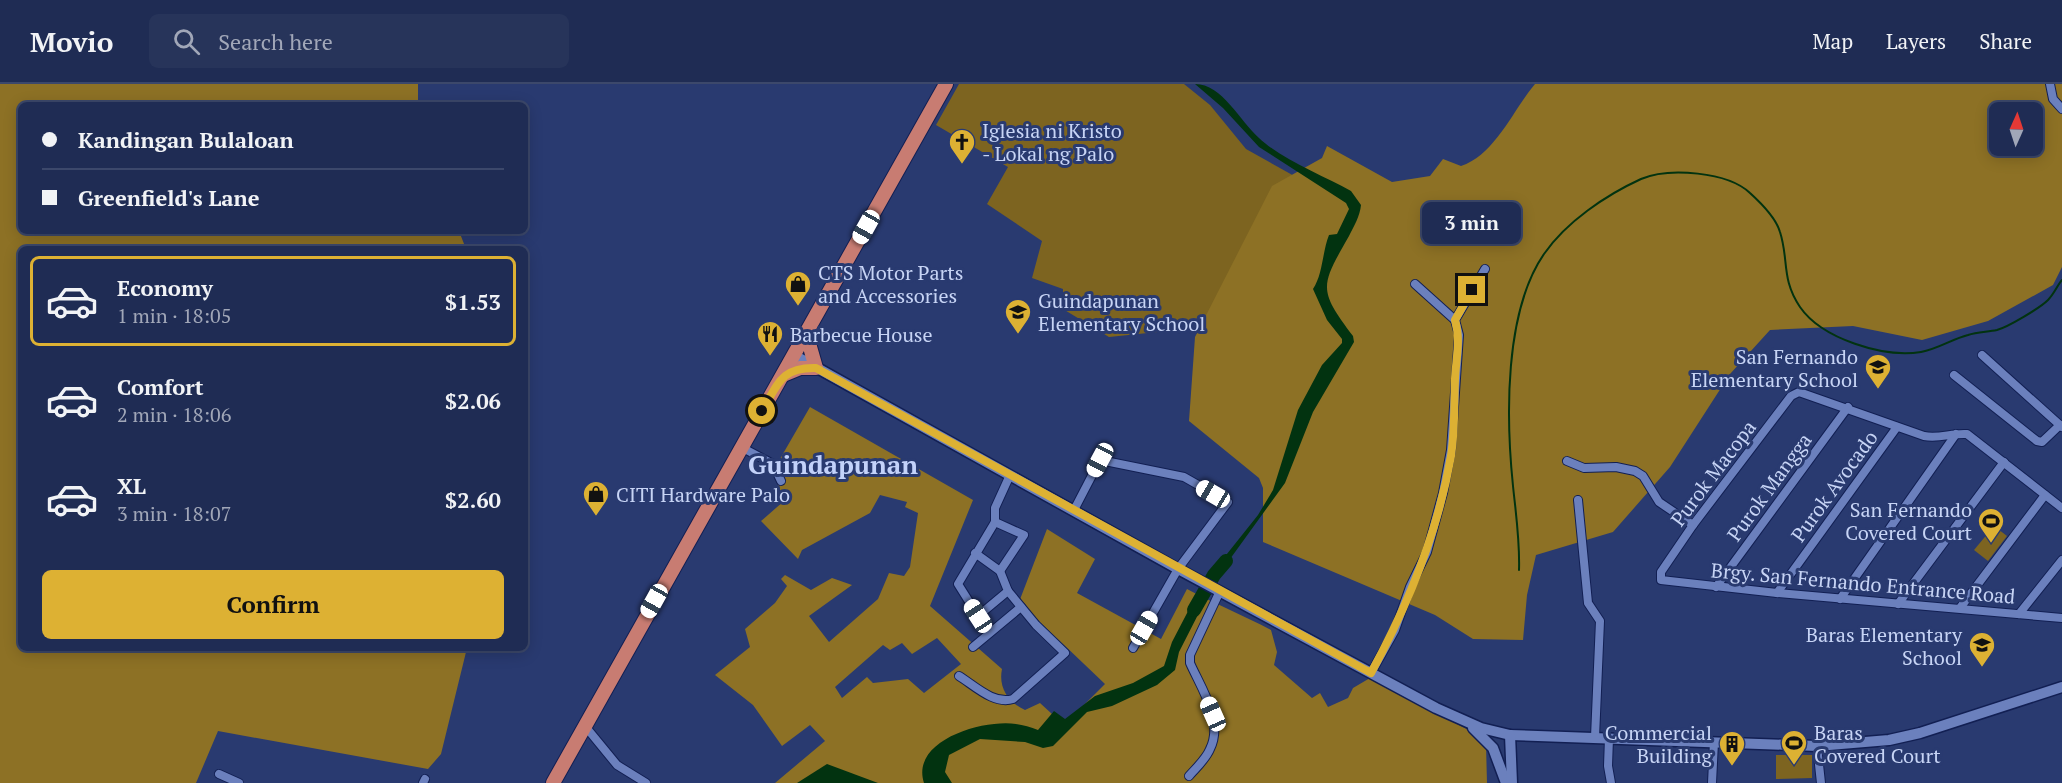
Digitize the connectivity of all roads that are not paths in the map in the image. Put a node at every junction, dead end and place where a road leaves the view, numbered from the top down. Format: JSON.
{"nodes":[{"id":1,"x":946,"y":84,"type":"edge"},
{"id":2,"x":2050,"y":84,"type":"edge"},
{"id":3,"x":2062,"y":109,"type":"edge"},
{"id":4,"x":1485,"y":269,"type":"dead end"},
{"id":5,"x":1415,"y":284,"type":"dead end"},
{"id":6,"x":1455,"y":320,"type":"junction"},
{"id":7,"x":808,"y":329,"type":"junction"},
{"id":8,"x":794,"y":355,"type":"junction"},
{"id":9,"x":1982,"y":355,"type":"dead end"},
{"id":10,"x":816,"y":368,"type":"junction"},
{"id":11,"x":783,"y":375,"type":"junction"},
{"id":12,"x":1954,"y":375,"type":"dead end"},
{"id":13,"x":1848,"y":407,"type":"junction"},
{"id":14,"x":2061,"y":426,"type":"edge"},
{"id":15,"x":1897,"y":427,"type":"junction"},
{"id":16,"x":1956,"y":434,"type":"junction"},
{"id":17,"x":741,"y":447,"type":"junction"},
{"id":18,"x":1567,"y":461,"type":"dead end"},
{"id":19,"x":2004,"y":462,"type":"junction"},
{"id":20,"x":1010,"y":475,"type":"junction"},
{"id":21,"x":781,"y":481,"type":"dead end"},
{"id":22,"x":2045,"y":495,"type":"junction"},
{"id":23,"x":1578,"y":500,"type":"dead end"},
{"id":24,"x":2062,"y":508,"type":"edge"},
{"id":25,"x":1074,"y":510,"type":"junction"},
{"id":26,"x":995,"y":522,"type":"junction"},
{"id":27,"x":1693,"y":525,"type":"junction"},
{"id":28,"x":975,"y":554,"type":"junction"},
{"id":29,"x":2062,"y":560,"type":"edge"},
{"id":30,"x":1178,"y":569,"type":"junction"},
{"id":31,"x":1000,"y":571,"type":"junction"},
{"id":32,"x":1661,"y":580,"type":"joint"},
{"id":33,"x":1716,"y":587,"type":"junction"},
{"id":34,"x":1218,"y":590,"type":"junction"},
{"id":35,"x":1008,"y":591,"type":"junction"},
{"id":36,"x":1777,"y":593,"type":"junction"},
{"id":37,"x":1840,"y":599,"type":"junction"},
{"id":38,"x":1898,"y":604,"type":"junction"},
{"id":39,"x":1021,"y":607,"type":"junction"},
{"id":40,"x":1960,"y":608,"type":"junction"},
{"id":41,"x":2019,"y":614,"type":"junction"},
{"id":42,"x":2062,"y":618,"type":"edge"},
{"id":43,"x":973,"y":647,"type":"dead end"},
{"id":44,"x":1133,"y":648,"type":"dead end"},
{"id":45,"x":1371,"y":673,"type":"junction"},
{"id":46,"x":960,"y":676,"type":"dead end"},
{"id":47,"x":2062,"y":687,"type":"edge"},
{"id":48,"x":1466,"y":722,"type":"junction"},
{"id":49,"x":585,"y":726,"type":"junction"},
{"id":50,"x":1495,"y":732,"type":"junction"},
{"id":51,"x":1510,"y":735,"type":"junction"},
{"id":52,"x":1595,"y":737,"type":"junction"},
{"id":53,"x":1609,"y":738,"type":"junction"},
{"id":54,"x":1714,"y":742,"type":"junction"},
{"id":55,"x":1817,"y":746,"type":"junction"},
{"id":56,"x":1493,"y":748,"type":"junction"},
{"id":57,"x":219,"y":774,"type":"dead end"},
{"id":58,"x":1190,"y":776,"type":"dead end"},
{"id":59,"x":239,"y":783,"type":"edge"},
{"id":60,"x":553,"y":783,"type":"edge"},
{"id":61,"x":646,"y":783,"type":"edge"},
{"id":62,"x":1506,"y":783,"type":"edge"},
{"id":63,"x":1512,"y":783,"type":"edge"},
{"id":64,"x":1611,"y":783,"type":"edge"},
{"id":65,"x":1712,"y":783,"type":"edge"},
{"id":66,"x":1821,"y":783,"type":"edge"}],
"edges":[{"from":1,"to":7,"type":"highway"},
{"from":2,"to":3,"type":"street"},
{"from":4,"to":6,"type":"street"},
{"from":5,"to":6,"type":"street"},
{"from":6,"to":45,"type":"street"},
{"from":7,"to":8,"type":"highway"},
{"from":7,"to":10,"type":"highway"},
{"from":8,"to":10,"type":"main road"},
{"from":8,"to":11,"type":"highway"},
{"from":9,"to":14,"type":"street"},
{"from":10,"to":11,"type":"highway"},
{"from":10,"to":20,"type":"main road"},
{"from":11,"to":17,"type":"highway"},
{"from":12,"to":14,"type":"street"},
{"from":13,"to":15,"type":"street"},
{"from":13,"to":27,"type":"street","name":"Purok Macopa"},
{"from":13,"to":33,"type":"street","name":"Purok Mangga"},
{"from":15,"to":16,"type":"street"},
{"from":15,"to":36,"type":"street","name":"Purok Avocado"},
{"from":16,"to":19,"type":"street"},
{"from":16,"to":37,"type":"street"},
{"from":17,"to":21,"type":"street"},
{"from":17,"to":49,"type":"highway"},
{"from":18,"to":27,"type":"street"},
{"from":19,"to":22,"type":"street"},
{"from":19,"to":38,"type":"street"},
{"from":20,"to":25,"type":"main road"},
{"from":20,"to":26,"type":"street"},
{"from":22,"to":24,"type":"street"},
{"from":22,"to":40,"type":"street"},
{"from":23,"to":52,"type":"street"},
{"from":25,"to":30,"type":"main road"},
{"from":25,"to":30,"type":"street"},
{"from":26,"to":28,"type":"street"},
{"from":26,"to":31,"type":"street"},
{"from":27,"to":32,"type":"street","name":"Purok Macopa"},
{"from":28,"to":31,"type":"street"},
{"from":28,"to":35,"type":"street"},
{"from":29,"to":41,"type":"street"},
{"from":30,"to":34,"type":"main road"},
{"from":30,"to":44,"type":"street"},
{"from":31,"to":35,"type":"street"},
{"from":32,"to":33,"type":"street","name":"Brgy. San Fernando Entrance Road"},
{"from":33,"to":36,"type":"street","name":"Brgy. San Fernando Entrance Road"},
{"from":34,"to":45,"type":"main road"},
{"from":34,"to":58,"type":"street"},
{"from":35,"to":39,"type":"street"},
{"from":36,"to":37,"type":"street","name":"Brgy. San Fernando Entrance Road"},
{"from":37,"to":38,"type":"street","name":"Brgy. San Fernando Entrance Road"},
{"from":38,"to":40,"type":"street","name":"Brgy. San Fernando Entrance Road"},
{"from":39,"to":43,"type":"street"},
{"from":39,"to":46,"type":"street"},
{"from":40,"to":41,"type":"street","name":"Brgy. San Fernando Entrance Road"},
{"from":41,"to":42,"type":"street","name":"Brgy. San Fernando Entrance Road"},
{"from":45,"to":48,"type":"main road"},
{"from":47,"to":55,"type":"main road"},
{"from":48,"to":50,"type":"main road"},
{"from":48,"to":56,"type":"main road"},
{"from":49,"to":60,"type":"highway"},
{"from":49,"to":61,"type":"street"},
{"from":50,"to":51,"type":"main road"},
{"from":50,"to":56,"type":"main road"},
{"from":51,"to":52,"type":"main road"},
{"from":51,"to":63,"type":"main road"},
{"from":52,"to":53,"type":"main road"},
{"from":53,"to":54,"type":"main road"},
{"from":53,"to":64,"type":"street"},
{"from":54,"to":55,"type":"main road"},
{"from":54,"to":65,"type":"street"},
{"from":55,"to":66,"type":"street"},
{"from":56,"to":62,"type":"main road"},
{"from":57,"to":59,"type":"street"}]}
